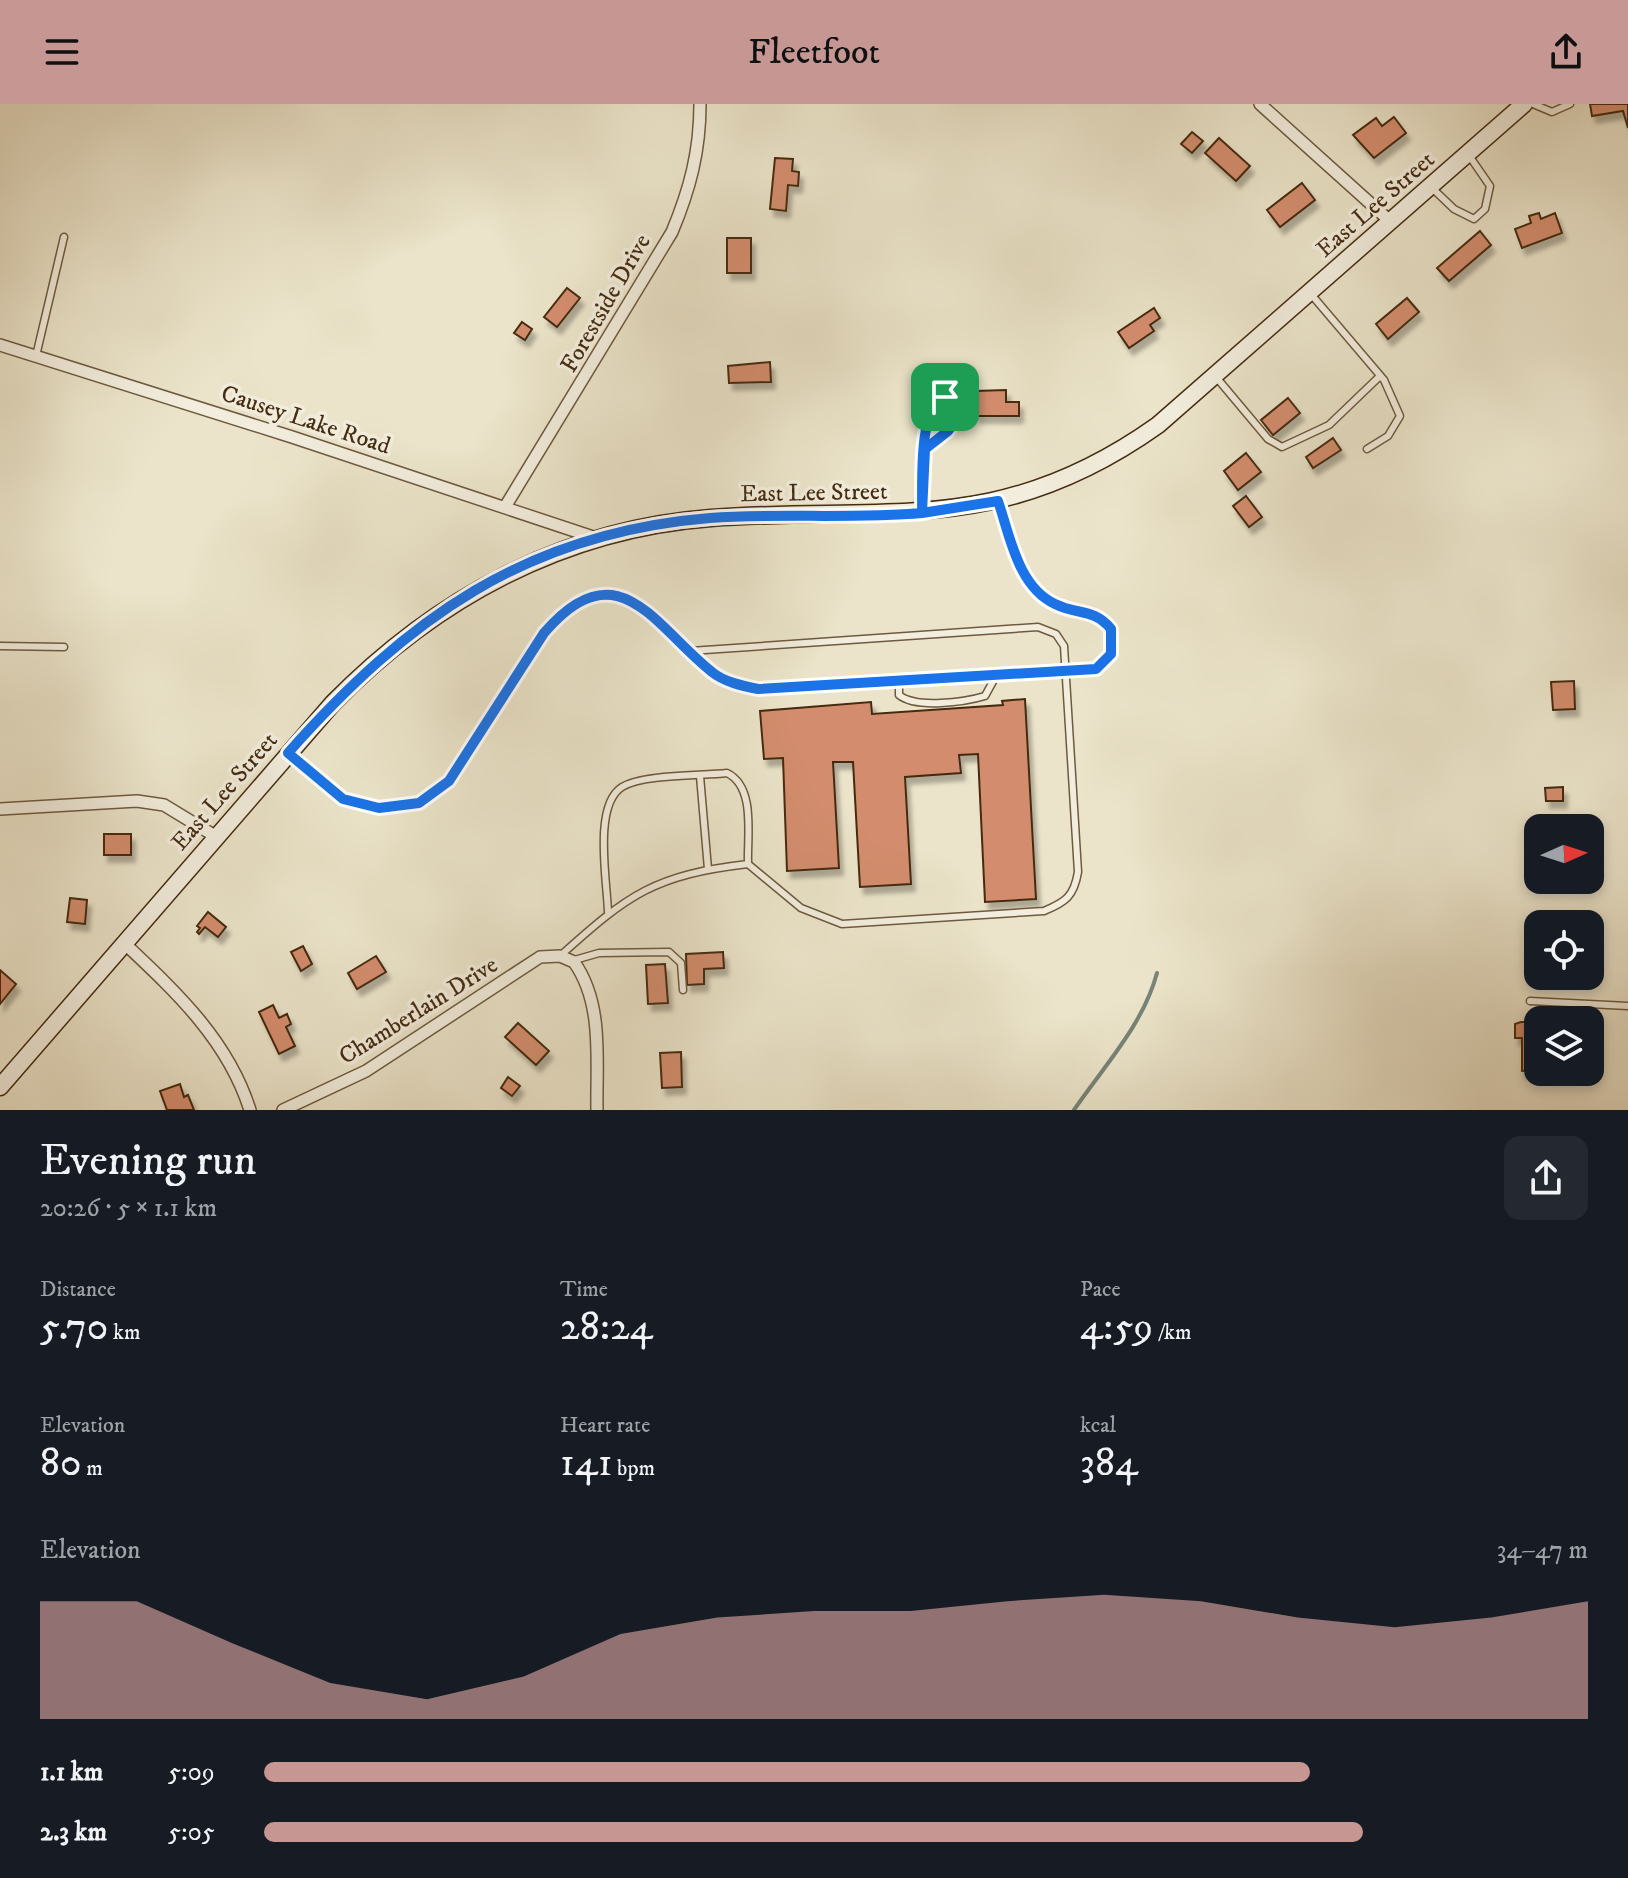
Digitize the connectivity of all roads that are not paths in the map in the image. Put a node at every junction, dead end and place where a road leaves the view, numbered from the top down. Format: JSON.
{"nodes":[{"id":1,"x":700,"y":104,"type":"edge"},
{"id":2,"x":1260,"y":104,"type":"edge"},
{"id":3,"x":1524,"y":104,"type":"edge"},
{"id":4,"x":1533,"y":104,"type":"edge"},
{"id":5,"x":1570,"y":104,"type":"edge"},
{"id":6,"x":1468,"y":154,"type":"junction"},
{"id":7,"x":1431,"y":187,"type":"junction"},
{"id":8,"x":1391,"y":222,"type":"junction"},
{"id":9,"x":64,"y":237,"type":"dead end"},
{"id":10,"x":1310,"y":293,"type":"junction"},
{"id":11,"x":0,"y":345,"type":"edge"},
{"id":12,"x":36,"y":356,"type":"junction"},
{"id":13,"x":1380,"y":376,"type":"junction"},
{"id":14,"x":1215,"y":377,"type":"junction"},
{"id":15,"x":925,"y":449,"type":"junction"},
{"id":16,"x":1367,"y":449,"type":"dead end"},
{"id":17,"x":998,"y":501,"type":"junction"},
{"id":18,"x":505,"y":507,"type":"junction"},
{"id":19,"x":922,"y":513,"type":"junction"},
{"id":20,"x":596,"y":538,"type":"junction"},
{"id":21,"x":0,"y":646,"type":"edge"},
{"id":22,"x":64,"y":647,"type":"dead end"},
{"id":23,"x":690,"y":651,"type":"junction"},
{"id":24,"x":1066,"y":672,"type":"junction"},
{"id":25,"x":996,"y":676,"type":"junction"},
{"id":26,"x":899,"y":682,"type":"junction"},
{"id":27,"x":288,"y":753,"type":"junction"},
{"id":28,"x":700,"y":776,"type":"junction"},
{"id":29,"x":0,"y":809,"type":"edge"},
{"id":30,"x":215,"y":836,"type":"junction"},
{"id":31,"x":748,"y":864,"type":"junction"},
{"id":32,"x":708,"y":869,"type":"junction"},
{"id":33,"x":608,"y":912,"type":"junction"},
{"id":34,"x":124,"y":943,"type":"junction"},
{"id":35,"x":568,"y":960,"type":"junction"},
{"id":36,"x":683,"y":990,"type":"dead end"},
{"id":37,"x":1530,"y":1001,"type":"dead end"},
{"id":38,"x":1628,"y":1006,"type":"edge"},
{"id":39,"x":0,"y":1087,"type":"edge"},
{"id":40,"x":250,"y":1110,"type":"edge"},
{"id":41,"x":283,"y":1110,"type":"edge"},
{"id":42,"x":597,"y":1110,"type":"edge"}],
"edges":[{"from":1,"to":18,"type":"street","name":"Forestside Drive"},
{"from":2,"to":8,"type":"street"},
{"from":3,"to":6,"type":"street","name":"East Lee Street"},
{"from":4,"to":5,"type":"lane"},
{"from":6,"to":7,"type":"street","name":"East Lee Street"},
{"from":6,"to":7,"type":"lane"},
{"from":7,"to":8,"type":"street","name":"East Lee Street"},
{"from":8,"to":10,"type":"street","name":"East Lee Street"},
{"from":9,"to":12,"type":"lane"},
{"from":10,"to":13,"type":"lane"},
{"from":10,"to":14,"type":"street","name":"East Lee Street"},
{"from":11,"to":12,"type":"street","name":"Causey Lake Road"},
{"from":12,"to":18,"type":"street","name":"Causey Lake Road"},
{"from":13,"to":14,"type":"lane"},
{"from":13,"to":16,"type":"lane"},
{"from":14,"to":17,"type":"street","name":"East Lee Street"},
{"from":15,"to":15,"type":"lane"},
{"from":15,"to":19,"type":"lane"},
{"from":17,"to":19,"type":"street","name":"East Lee Street"},
{"from":17,"to":24,"type":"lane"},
{"from":18,"to":20,"type":"street","name":"Causey Lake Road"},
{"from":19,"to":20,"type":"street","name":"East Lee Street"},
{"from":20,"to":27,"type":"street","name":"East Lee Street"},
{"from":21,"to":22,"type":"lane"},
{"from":23,"to":24,"type":"lane"},
{"from":23,"to":26,"type":"lane"},
{"from":23,"to":27,"type":"lane"},
{"from":24,"to":25,"type":"lane"},
{"from":24,"to":31,"type":"lane"},
{"from":25,"to":26,"type":"lane"},
{"from":25,"to":26,"type":"lane"},
{"from":27,"to":30,"type":"street","name":"East Lee Street"},
{"from":28,"to":31,"type":"lane"},
{"from":28,"to":32,"type":"lane"},
{"from":28,"to":33,"type":"lane"},
{"from":29,"to":30,"type":"street"},
{"from":30,"to":34,"type":"street","name":"East Lee Street"},
{"from":31,"to":32,"type":"lane"},
{"from":32,"to":33,"type":"lane"},
{"from":33,"to":35,"type":"lane"},
{"from":34,"to":39,"type":"street","name":"East Lee Street"},
{"from":34,"to":40,"type":"street"},
{"from":35,"to":36,"type":"lane"},
{"from":35,"to":41,"type":"street","name":"Chamberlain Drive"},
{"from":35,"to":42,"type":"street"},
{"from":37,"to":38,"type":"lane"}]}
